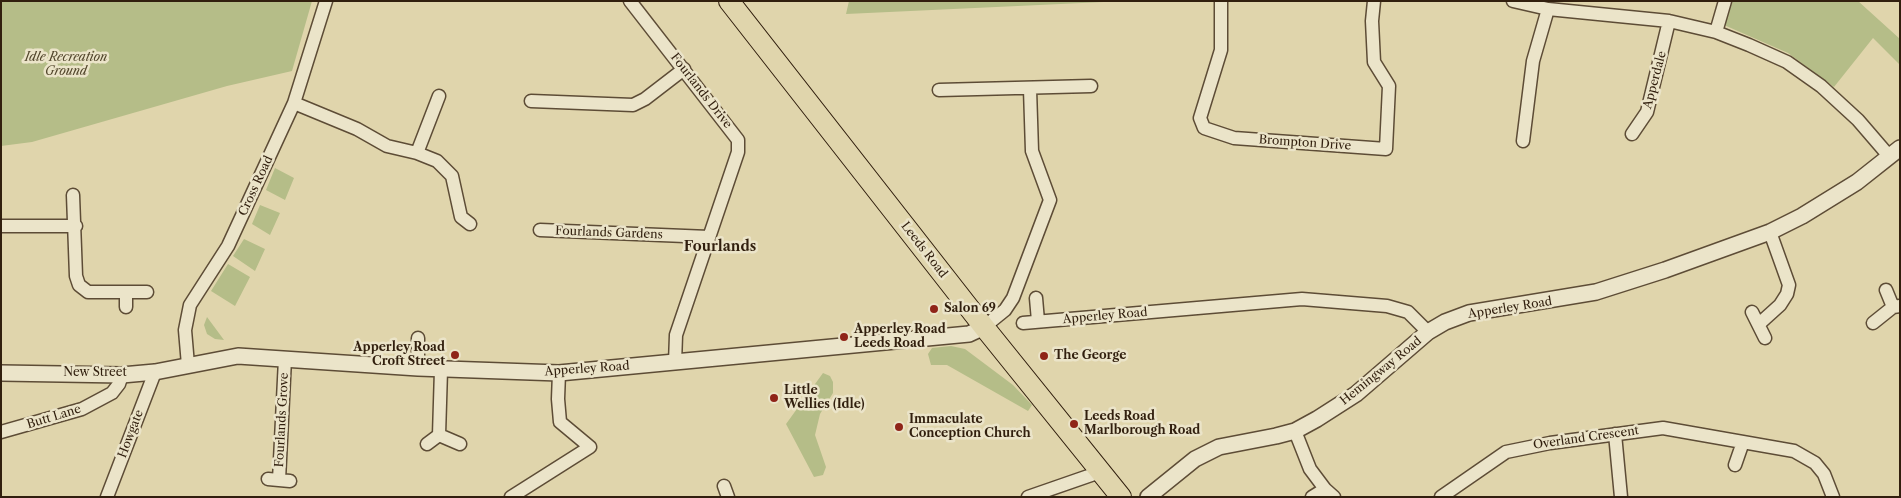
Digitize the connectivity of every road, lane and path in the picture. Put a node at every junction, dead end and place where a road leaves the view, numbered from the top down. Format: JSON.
{"nodes":[{"id":1,"x":326,"y":1,"type":"edge"},
{"id":2,"x":630,"y":1,"type":"edge"},
{"id":3,"x":1221,"y":1,"type":"edge"},
{"id":4,"x":1374,"y":1,"type":"edge"},
{"id":5,"x":1513,"y":1,"type":"edge"},
{"id":6,"x":1725,"y":1,"type":"edge"},
{"id":7,"x":737,"y":4,"type":"edge"},
{"id":8,"x":1548,"y":9,"type":"junction"},
{"id":9,"x":1669,"y":21,"type":"junction"},
{"id":10,"x":1716,"y":32,"type":"junction"},
{"id":11,"x":684,"y":69,"type":"junction"},
{"id":12,"x":1092,"y":86,"type":"dead end"},
{"id":13,"x":1030,"y":89,"type":"junction"},
{"id":14,"x":939,"y":90,"type":"dead end"},
{"id":15,"x":439,"y":96,"type":"dead end"},
{"id":16,"x":531,"y":101,"type":"dead end"},
{"id":17,"x":294,"y":103,"type":"junction"},
{"id":18,"x":1632,"y":134,"type":"dead end"},
{"id":19,"x":1523,"y":141,"type":"dead end"},
{"id":20,"x":1894,"y":152,"type":"edge"},
{"id":21,"x":417,"y":153,"type":"junction"},
{"id":22,"x":74,"y":196,"type":"dead end"},
{"id":23,"x":470,"y":224,"type":"dead end"},
{"id":24,"x":1,"y":226,"type":"edge"},
{"id":25,"x":76,"y":226,"type":"junction"},
{"id":26,"x":540,"y":230,"type":"dead end"},
{"id":27,"x":1770,"y":232,"type":"junction"},
{"id":28,"x":709,"y":237,"type":"junction"},
{"id":29,"x":1886,"y":290,"type":"dead end"},
{"id":30,"x":126,"y":292,"type":"junction"},
{"id":31,"x":147,"y":292,"type":"dead end"},
{"id":32,"x":1036,"y":298,"type":"dead end"},
{"id":33,"x":1896,"y":306,"type":"edge"},
{"id":34,"x":126,"y":307,"type":"dead end"},
{"id":35,"x":1752,"y":312,"type":"dead end"},
{"id":36,"x":1038,"y":321,"type":"junction"},
{"id":37,"x":1023,"y":323,"type":"dead end"},
{"id":38,"x":1873,"y":323,"type":"dead end"},
{"id":39,"x":1759,"y":324,"type":"junction"},
{"id":40,"x":984,"y":328,"type":"junction"},
{"id":41,"x":1428,"y":332,"type":"junction"},
{"id":42,"x":418,"y":338,"type":"dead end"},
{"id":43,"x":1765,"y":338,"type":"dead end"},
{"id":44,"x":285,"y":359,"type":"junction"},
{"id":45,"x":675,"y":363,"type":"junction"},
{"id":46,"x":188,"y":366,"type":"junction"},
{"id":47,"x":418,"y":368,"type":"junction"},
{"id":48,"x":441,"y":370,"type":"junction"},
{"id":49,"x":155,"y":372,"type":"junction"},
{"id":50,"x":1,"y":373,"type":"edge"},
{"id":51,"x":559,"y":373,"type":"junction"},
{"id":52,"x":122,"y":375,"type":"junction"},
{"id":53,"x":1295,"y":430,"type":"junction"},
{"id":54,"x":1,"y":432,"type":"edge"},
{"id":55,"x":1615,"y":434,"type":"junction"},
{"id":56,"x":439,"y":435,"type":"junction"},
{"id":57,"x":1743,"y":442,"type":"junction"},
{"id":58,"x":427,"y":444,"type":"dead end"},
{"id":59,"x":460,"y":444,"type":"dead end"},
{"id":60,"x":1735,"y":465,"type":"dead end"},
{"id":61,"x":1100,"y":472,"type":"junction"},
{"id":62,"x":279,"y":480,"type":"dead end"},
{"id":63,"x":1329,"y":493,"type":"edge"},
{"id":64,"x":107,"y":497,"type":"edge"},
{"id":65,"x":511,"y":497,"type":"edge"},
{"id":66,"x":1028,"y":497,"type":"edge"},
{"id":67,"x":1121,"y":497,"type":"edge"},
{"id":68,"x":1148,"y":497,"type":"edge"},
{"id":69,"x":1312,"y":497,"type":"edge"},
{"id":70,"x":1441,"y":497,"type":"edge"},
{"id":71,"x":1621,"y":497,"type":"edge"},
{"id":72,"x":1834,"y":497,"type":"edge"}],
"edges":[{"from":1,"to":17,"type":"street","name":"Cross Road"},
{"from":2,"to":11,"type":"street","name":"Fourlands Drive"},
{"from":3,"to":4,"type":"street","name":"Brompton Drive"},
{"from":5,"to":8,"type":"street"},
{"from":6,"to":10,"type":"street"},
{"from":7,"to":40,"type":"main road","name":"Leeds Road"},
{"from":8,"to":9,"type":"street"},
{"from":8,"to":19,"type":"street"},
{"from":9,"to":10,"type":"street"},
{"from":9,"to":18,"type":"street","name":"Apperdale"},
{"from":10,"to":20,"type":"street"},
{"from":11,"to":16,"type":"street"},
{"from":11,"to":28,"type":"street","name":"Fourlands Drive"},
{"from":12,"to":13,"type":"street"},
{"from":13,"to":14,"type":"street"},
{"from":13,"to":40,"type":"street"},
{"from":15,"to":21,"type":"street"},
{"from":17,"to":21,"type":"street"},
{"from":17,"to":46,"type":"street","name":"Cross Road"},
{"from":20,"to":27,"type":"street","name":"Apperley Road"},
{"from":21,"to":23,"type":"street"},
{"from":22,"to":25,"type":"street"},
{"from":24,"to":25,"type":"street"},
{"from":25,"to":30,"type":"street"},
{"from":26,"to":28,"type":"street","name":"Fourlands Gardens"},
{"from":27,"to":39,"type":"street"},
{"from":27,"to":41,"type":"street","name":"Apperley Road"},
{"from":28,"to":45,"type":"street","name":"Fourlands Drive"},
{"from":29,"to":33,"type":"street"},
{"from":30,"to":31,"type":"street"},
{"from":30,"to":34,"type":"street"},
{"from":32,"to":36,"type":"street"},
{"from":33,"to":38,"type":"street"},
{"from":35,"to":39,"type":"street"},
{"from":36,"to":37,"type":"street","name":"Apperley Road"},
{"from":36,"to":41,"type":"street","name":"Apperley Road"},
{"from":39,"to":43,"type":"street"},
{"from":40,"to":45,"type":"street","name":"Apperley Road"},
{"from":40,"to":61,"type":"main road","name":"Leeds Road"},
{"from":41,"to":53,"type":"street","name":"Hemingway Road"},
{"from":42,"to":47,"type":"street"},
{"from":44,"to":46,"type":"street","name":"Apperley Road"},
{"from":44,"to":47,"type":"street","name":"Apperley Road"},
{"from":44,"to":62,"type":"street","name":"Fourlands Grove"},
{"from":45,"to":51,"type":"street","name":"Apperley Road"},
{"from":46,"to":49,"type":"street","name":"New Street"},
{"from":47,"to":48,"type":"street","name":"Apperley Road"},
{"from":48,"to":51,"type":"street","name":"Apperley Road"},
{"from":48,"to":56,"type":"street"},
{"from":49,"to":52,"type":"street","name":"New Street"},
{"from":49,"to":64,"type":"street","name":"Howgate"},
{"from":50,"to":52,"type":"street","name":"New Street"},
{"from":51,"to":65,"type":"street"},
{"from":52,"to":54,"type":"street","name":"Butt Lane"},
{"from":53,"to":63,"type":"street"},
{"from":53,"to":68,"type":"street","name":"Hemingway Road"},
{"from":55,"to":57,"type":"street","name":"Overland Crescent"},
{"from":55,"to":70,"type":"street","name":"Overland Crescent"},
{"from":55,"to":71,"type":"street"},
{"from":56,"to":58,"type":"street"},
{"from":56,"to":59,"type":"street"},
{"from":57,"to":60,"type":"street"},
{"from":57,"to":72,"type":"street","name":"Overland Crescent"},
{"from":61,"to":66,"type":"street"},
{"from":61,"to":67,"type":"main road","name":"Leeds Road"},
{"from":63,"to":69,"type":"street"}]}
